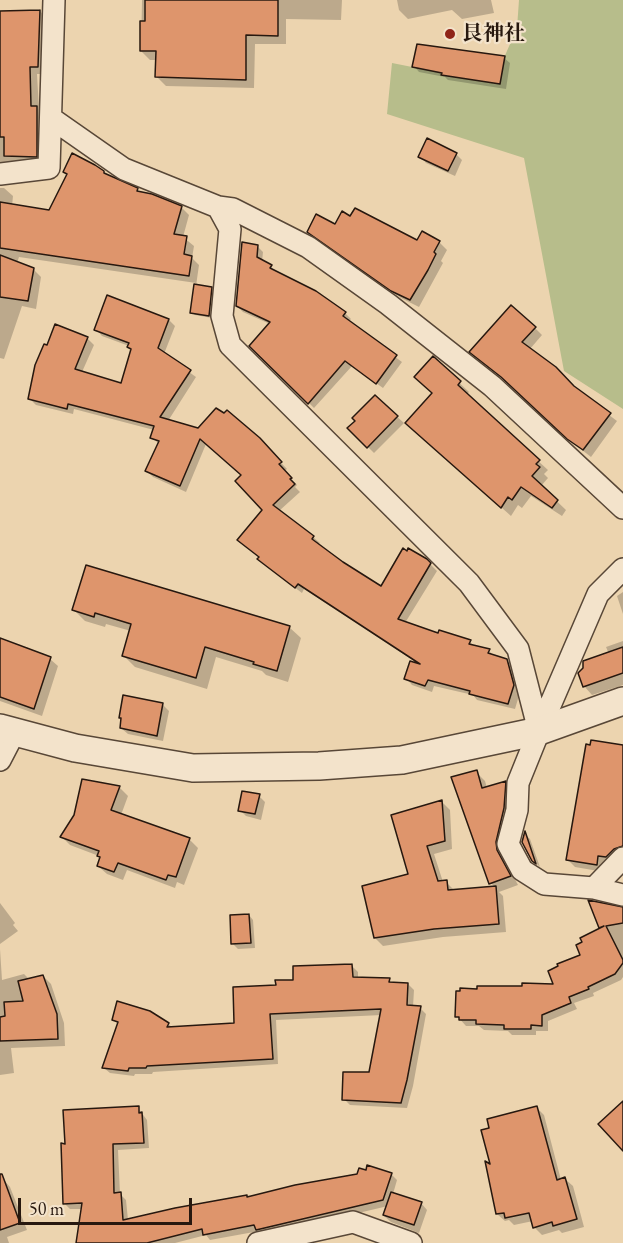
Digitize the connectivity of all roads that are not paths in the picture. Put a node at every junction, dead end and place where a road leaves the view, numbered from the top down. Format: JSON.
{"nodes":[{"id":1,"x":54,"y":0,"type":"edge"},
{"id":2,"x":51,"y":118,"type":"junction"},
{"id":3,"x":0,"y":174,"type":"edge"},
{"id":4,"x":218,"y":207,"type":"junction"},
{"id":5,"x":623,"y":508,"type":"edge"},
{"id":6,"x":623,"y":569,"type":"edge"},
{"id":7,"x":623,"y":701,"type":"edge"},
{"id":8,"x":7,"y":730,"type":"edge"},
{"id":9,"x":539,"y":731,"type":"junction"},
{"id":10,"x":0,"y":760,"type":"edge"},
{"id":11,"x":623,"y":858,"type":"edge"},
{"id":12,"x":594,"y":888,"type":"junction"},
{"id":13,"x":623,"y":895,"type":"edge"},
{"id":14,"x":353,"y":1222,"type":"junction"},
{"id":15,"x":258,"y":1243,"type":"edge"},
{"id":16,"x":349,"y":1243,"type":"edge"},
{"id":17,"x":411,"y":1243,"type":"edge"}],
"edges":[{"from":1,"to":2,"type":"street"},
{"from":2,"to":3,"type":"street"},
{"from":2,"to":4,"type":"street"},
{"from":4,"to":5,"type":"street"},
{"from":4,"to":9,"type":"street"},
{"from":6,"to":9,"type":"street"},
{"from":7,"to":9,"type":"street"},
{"from":8,"to":9,"type":"street"},
{"from":8,"to":10,"type":"street"},
{"from":9,"to":12,"type":"street"},
{"from":11,"to":12,"type":"street"},
{"from":12,"to":13,"type":"street"},
{"from":14,"to":15,"type":"street"},
{"from":14,"to":16,"type":"street"},
{"from":14,"to":17,"type":"street"}]}
